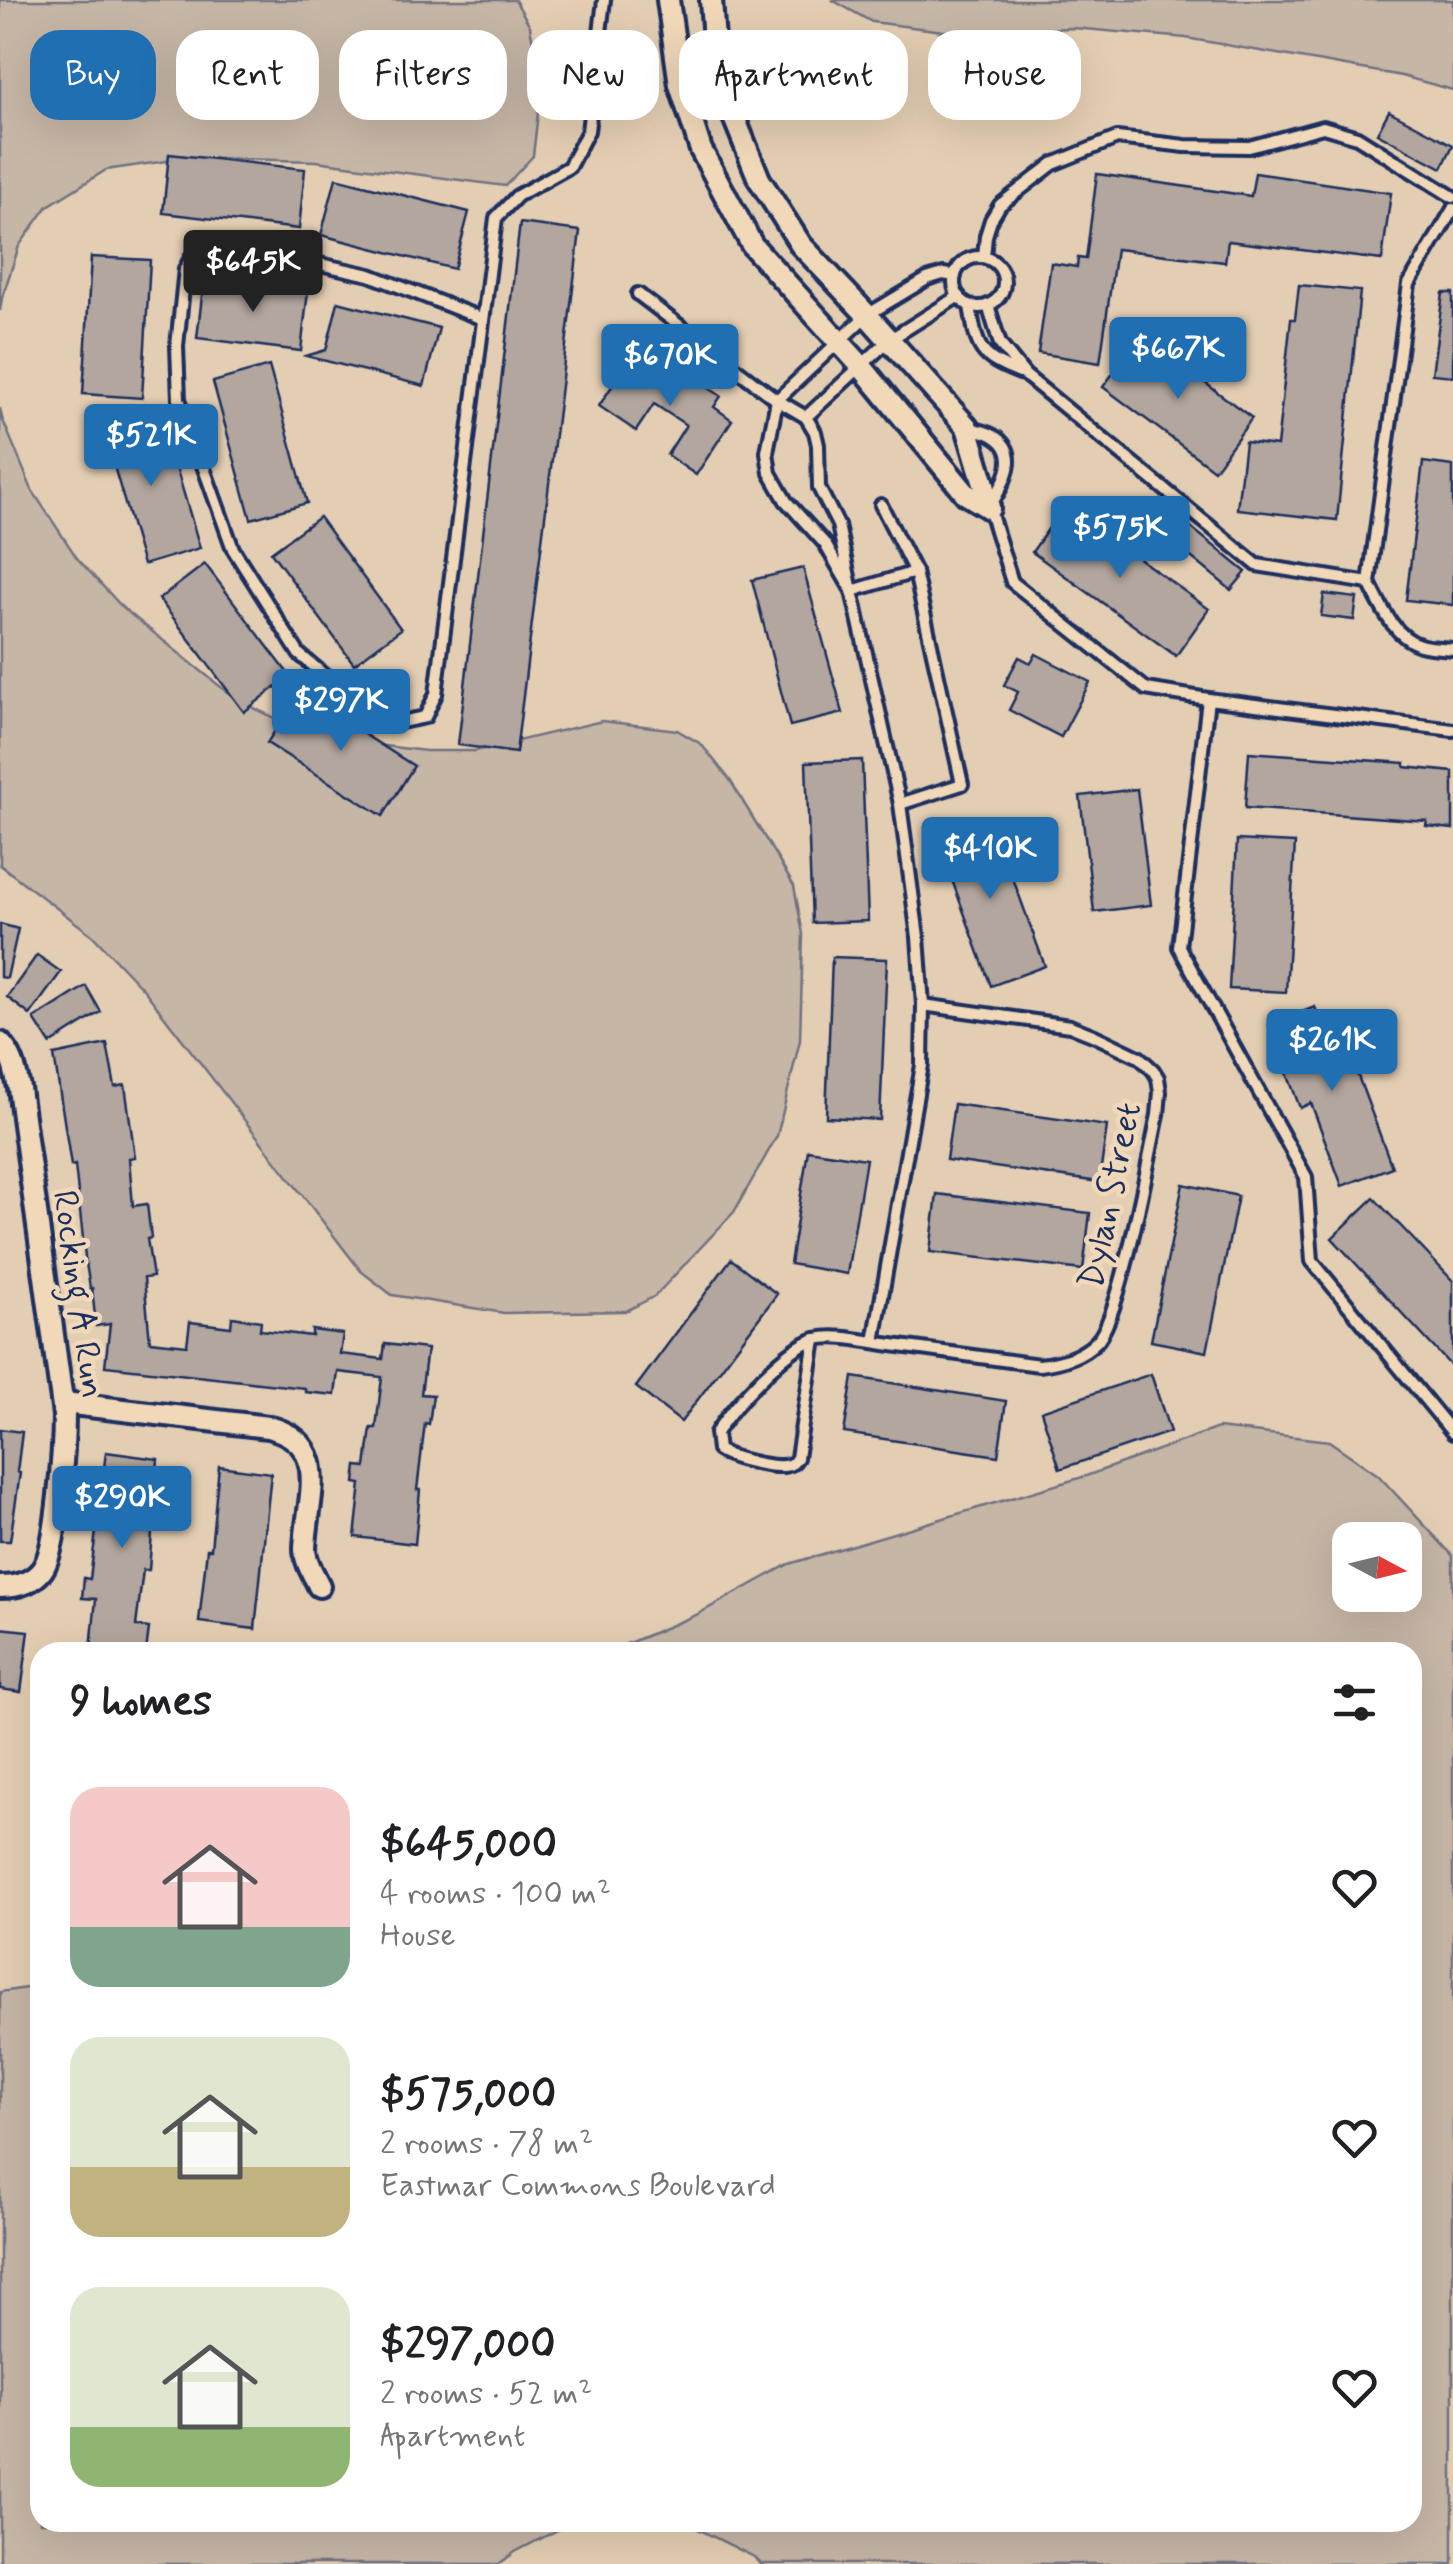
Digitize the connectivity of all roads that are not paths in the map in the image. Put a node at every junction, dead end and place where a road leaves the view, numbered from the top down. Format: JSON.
{"nodes":[{"id":1,"x":604,"y":0,"type":"edge"},
{"id":2,"x":668,"y":0,"type":"edge"},
{"id":3,"x":711,"y":0,"type":"edge"},
{"id":4,"x":1453,"y":197,"type":"edge"},
{"id":5,"x":1453,"y":209,"type":"edge"},
{"id":6,"x":984,"y":257,"type":"junction"},
{"id":7,"x":955,"y":276,"type":"junction"},
{"id":8,"x":638,"y":294,"type":"dead end"},
{"id":9,"x":958,"y":296,"type":"junction"},
{"id":10,"x":970,"y":306,"type":"junction"},
{"id":11,"x":988,"y":306,"type":"junction"},
{"id":12,"x":867,"y":315,"type":"junction"},
{"id":13,"x":483,"y":320,"type":"junction"},
{"id":14,"x":838,"y":340,"type":"junction"},
{"id":15,"x":889,"y":340,"type":"junction"},
{"id":16,"x":860,"y":366,"type":"junction"},
{"id":17,"x":1026,"y":375,"type":"junction"},
{"id":18,"x":777,"y":400,"type":"junction"},
{"id":19,"x":806,"y":417,"type":"junction"},
{"id":20,"x":966,"y":427,"type":"junction"},
{"id":21,"x":881,"y":505,"type":"dead end"},
{"id":22,"x":988,"y":508,"type":"junction"},
{"id":23,"x":914,"y":572,"type":"junction"},
{"id":24,"x":1368,"y":583,"type":"junction"},
{"id":25,"x":852,"y":591,"type":"junction"},
{"id":26,"x":1453,"y":649,"type":"edge"},
{"id":27,"x":1208,"y":699,"type":"junction"},
{"id":28,"x":1453,"y":730,"type":"edge"},
{"id":29,"x":900,"y":804,"type":"junction"},
{"id":30,"x":923,"y":1005,"type":"junction"},
{"id":31,"x":0,"y":1043,"type":"edge"},
{"id":32,"x":815,"y":1338,"type":"junction"},
{"id":33,"x":874,"y":1342,"type":"junction"},
{"id":34,"x":64,"y":1403,"type":"junction"},
{"id":35,"x":1453,"y":1433,"type":"edge"},
{"id":36,"x":319,"y":1586,"type":"dead end"},
{"id":37,"x":0,"y":1587,"type":"edge"}],
"edges":[{"from":1,"to":13,"type":"lane"},
{"from":2,"to":14,"type":"street"},
{"from":3,"to":12,"type":"street"},
{"from":4,"to":6,"type":"lane"},
{"from":5,"to":24,"type":"lane"},
{"from":6,"to":7,"type":"lane"},
{"from":6,"to":11,"type":"lane"},
{"from":7,"to":9,"type":"lane"},
{"from":7,"to":12,"type":"lane"},
{"from":8,"to":18,"type":"lane"},
{"from":9,"to":10,"type":"lane"},
{"from":9,"to":15,"type":"lane"},
{"from":10,"to":11,"type":"lane"},
{"from":10,"to":17,"type":"lane"},
{"from":11,"to":17,"type":"lane"},
{"from":12,"to":14,"type":"lane"},
{"from":12,"to":15,"type":"street"},
{"from":13,"to":13,"type":"lane"},
{"from":14,"to":16,"type":"street"},
{"from":14,"to":18,"type":"lane"},
{"from":15,"to":16,"type":"lane"},
{"from":15,"to":20,"type":"street"},
{"from":16,"to":19,"type":"lane"},
{"from":16,"to":22,"type":"street"},
{"from":17,"to":24,"type":"lane"},
{"from":18,"to":19,"type":"lane"},
{"from":18,"to":25,"type":"lane"},
{"from":19,"to":25,"type":"lane"},
{"from":20,"to":22,"type":"street"},
{"from":20,"to":22,"type":"lane"},
{"from":21,"to":23,"type":"lane"},
{"from":22,"to":27,"type":"lane"},
{"from":23,"to":25,"type":"lane"},
{"from":23,"to":29,"type":"lane"},
{"from":24,"to":26,"type":"lane"},
{"from":25,"to":29,"type":"lane"},
{"from":27,"to":28,"type":"lane"},
{"from":27,"to":35,"type":"lane"},
{"from":29,"to":30,"type":"lane"},
{"from":30,"to":33,"type":"lane"},
{"from":30,"to":33,"type":"lane","name":"Dylan Street"},
{"from":31,"to":34,"type":"street","name":"Rocking A Run"},
{"from":32,"to":32,"type":"lane"},
{"from":32,"to":33,"type":"lane","name":"Dylan Street"},
{"from":34,"to":36,"type":"street"},
{"from":34,"to":37,"type":"street","name":"Rocking A Run"}]}
